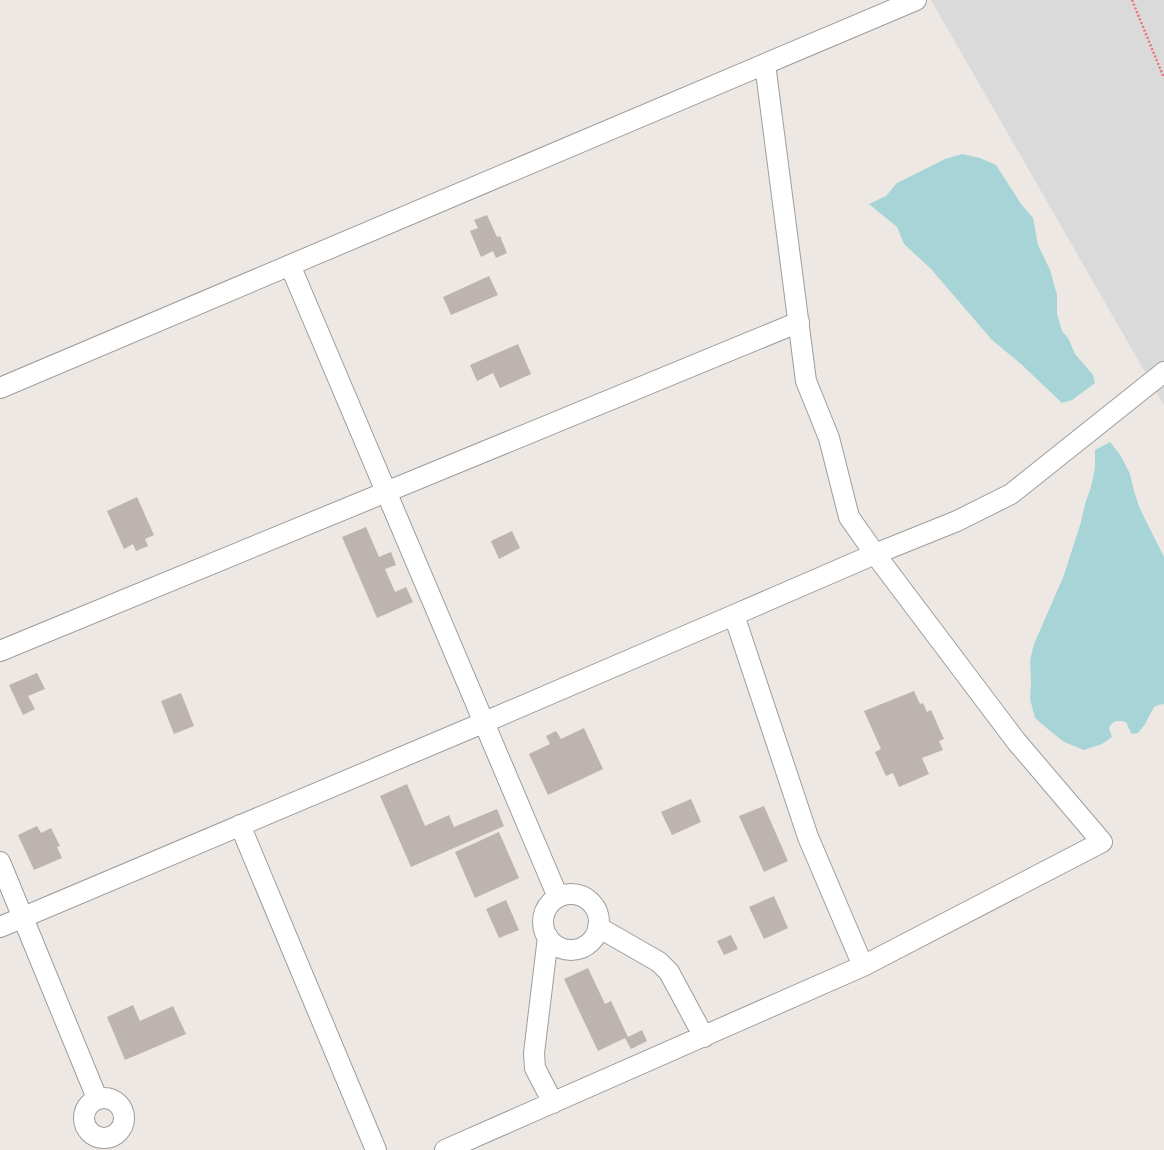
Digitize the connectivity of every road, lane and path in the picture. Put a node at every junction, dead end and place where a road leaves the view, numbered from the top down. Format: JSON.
{"nodes":[{"id":1,"x":916,"y":0,"type":"edge"},
{"id":2,"x":1132,"y":0,"type":"edge"},
{"id":3,"x":765,"y":64,"type":"junction"},
{"id":4,"x":1164,"y":78,"type":"edge"},
{"id":5,"x":290,"y":265,"type":"junction"},
{"id":6,"x":799,"y":322,"type":"junction"},
{"id":7,"x":1164,"y":372,"type":"edge"},
{"id":8,"x":0,"y":388,"type":"edge"},
{"id":9,"x":387,"y":492,"type":"junction"},
{"id":10,"x":875,"y":554,"type":"junction"},
{"id":11,"x":734,"y":616,"type":"junction"},
{"id":12,"x":0,"y":651,"type":"edge"},
{"id":13,"x":484,"y":722,"type":"junction"},
{"id":14,"x":240,"y":825,"type":"junction"},
{"id":15,"x":0,"y":862,"type":"edge"},
{"id":16,"x":558,"y":897,"type":"junction"},
{"id":17,"x":23,"y":917,"type":"junction"},
{"id":18,"x":0,"y":926,"type":"edge"},
{"id":19,"x":598,"y":927,"type":"junction"},
{"id":20,"x":548,"y":937,"type":"junction"},
{"id":21,"x":863,"y":966,"type":"junction"},
{"id":22,"x":704,"y":1037,"type":"junction"},
{"id":23,"x":97,"y":1098,"type":"dead end"},
{"id":24,"x":553,"y":1103,"type":"junction"},
{"id":25,"x":376,"y":1150,"type":"edge"},
{"id":26,"x":445,"y":1150,"type":"edge"}],
"edges":[{"from":1,"to":3,"type":"street"},
{"from":2,"to":4,"type":"path"},
{"from":3,"to":5,"type":"street"},
{"from":3,"to":6,"type":"street"},
{"from":5,"to":8,"type":"street"},
{"from":5,"to":9,"type":"street"},
{"from":6,"to":9,"type":"street"},
{"from":6,"to":10,"type":"street"},
{"from":7,"to":10,"type":"street"},
{"from":9,"to":12,"type":"street"},
{"from":9,"to":13,"type":"street"},
{"from":10,"to":11,"type":"street"},
{"from":10,"to":21,"type":"street"},
{"from":11,"to":13,"type":"street"},
{"from":11,"to":21,"type":"street"},
{"from":13,"to":14,"type":"street"},
{"from":13,"to":16,"type":"street"},
{"from":14,"to":17,"type":"street"},
{"from":14,"to":25,"type":"street"},
{"from":15,"to":17,"type":"street"},
{"from":16,"to":19,"type":"street"},
{"from":16,"to":20,"type":"street"},
{"from":17,"to":18,"type":"street"},
{"from":17,"to":23,"type":"street"},
{"from":19,"to":20,"type":"street"},
{"from":19,"to":22,"type":"street"},
{"from":20,"to":24,"type":"street"},
{"from":21,"to":22,"type":"street"},
{"from":22,"to":24,"type":"street"},
{"from":24,"to":26,"type":"street"}]}
